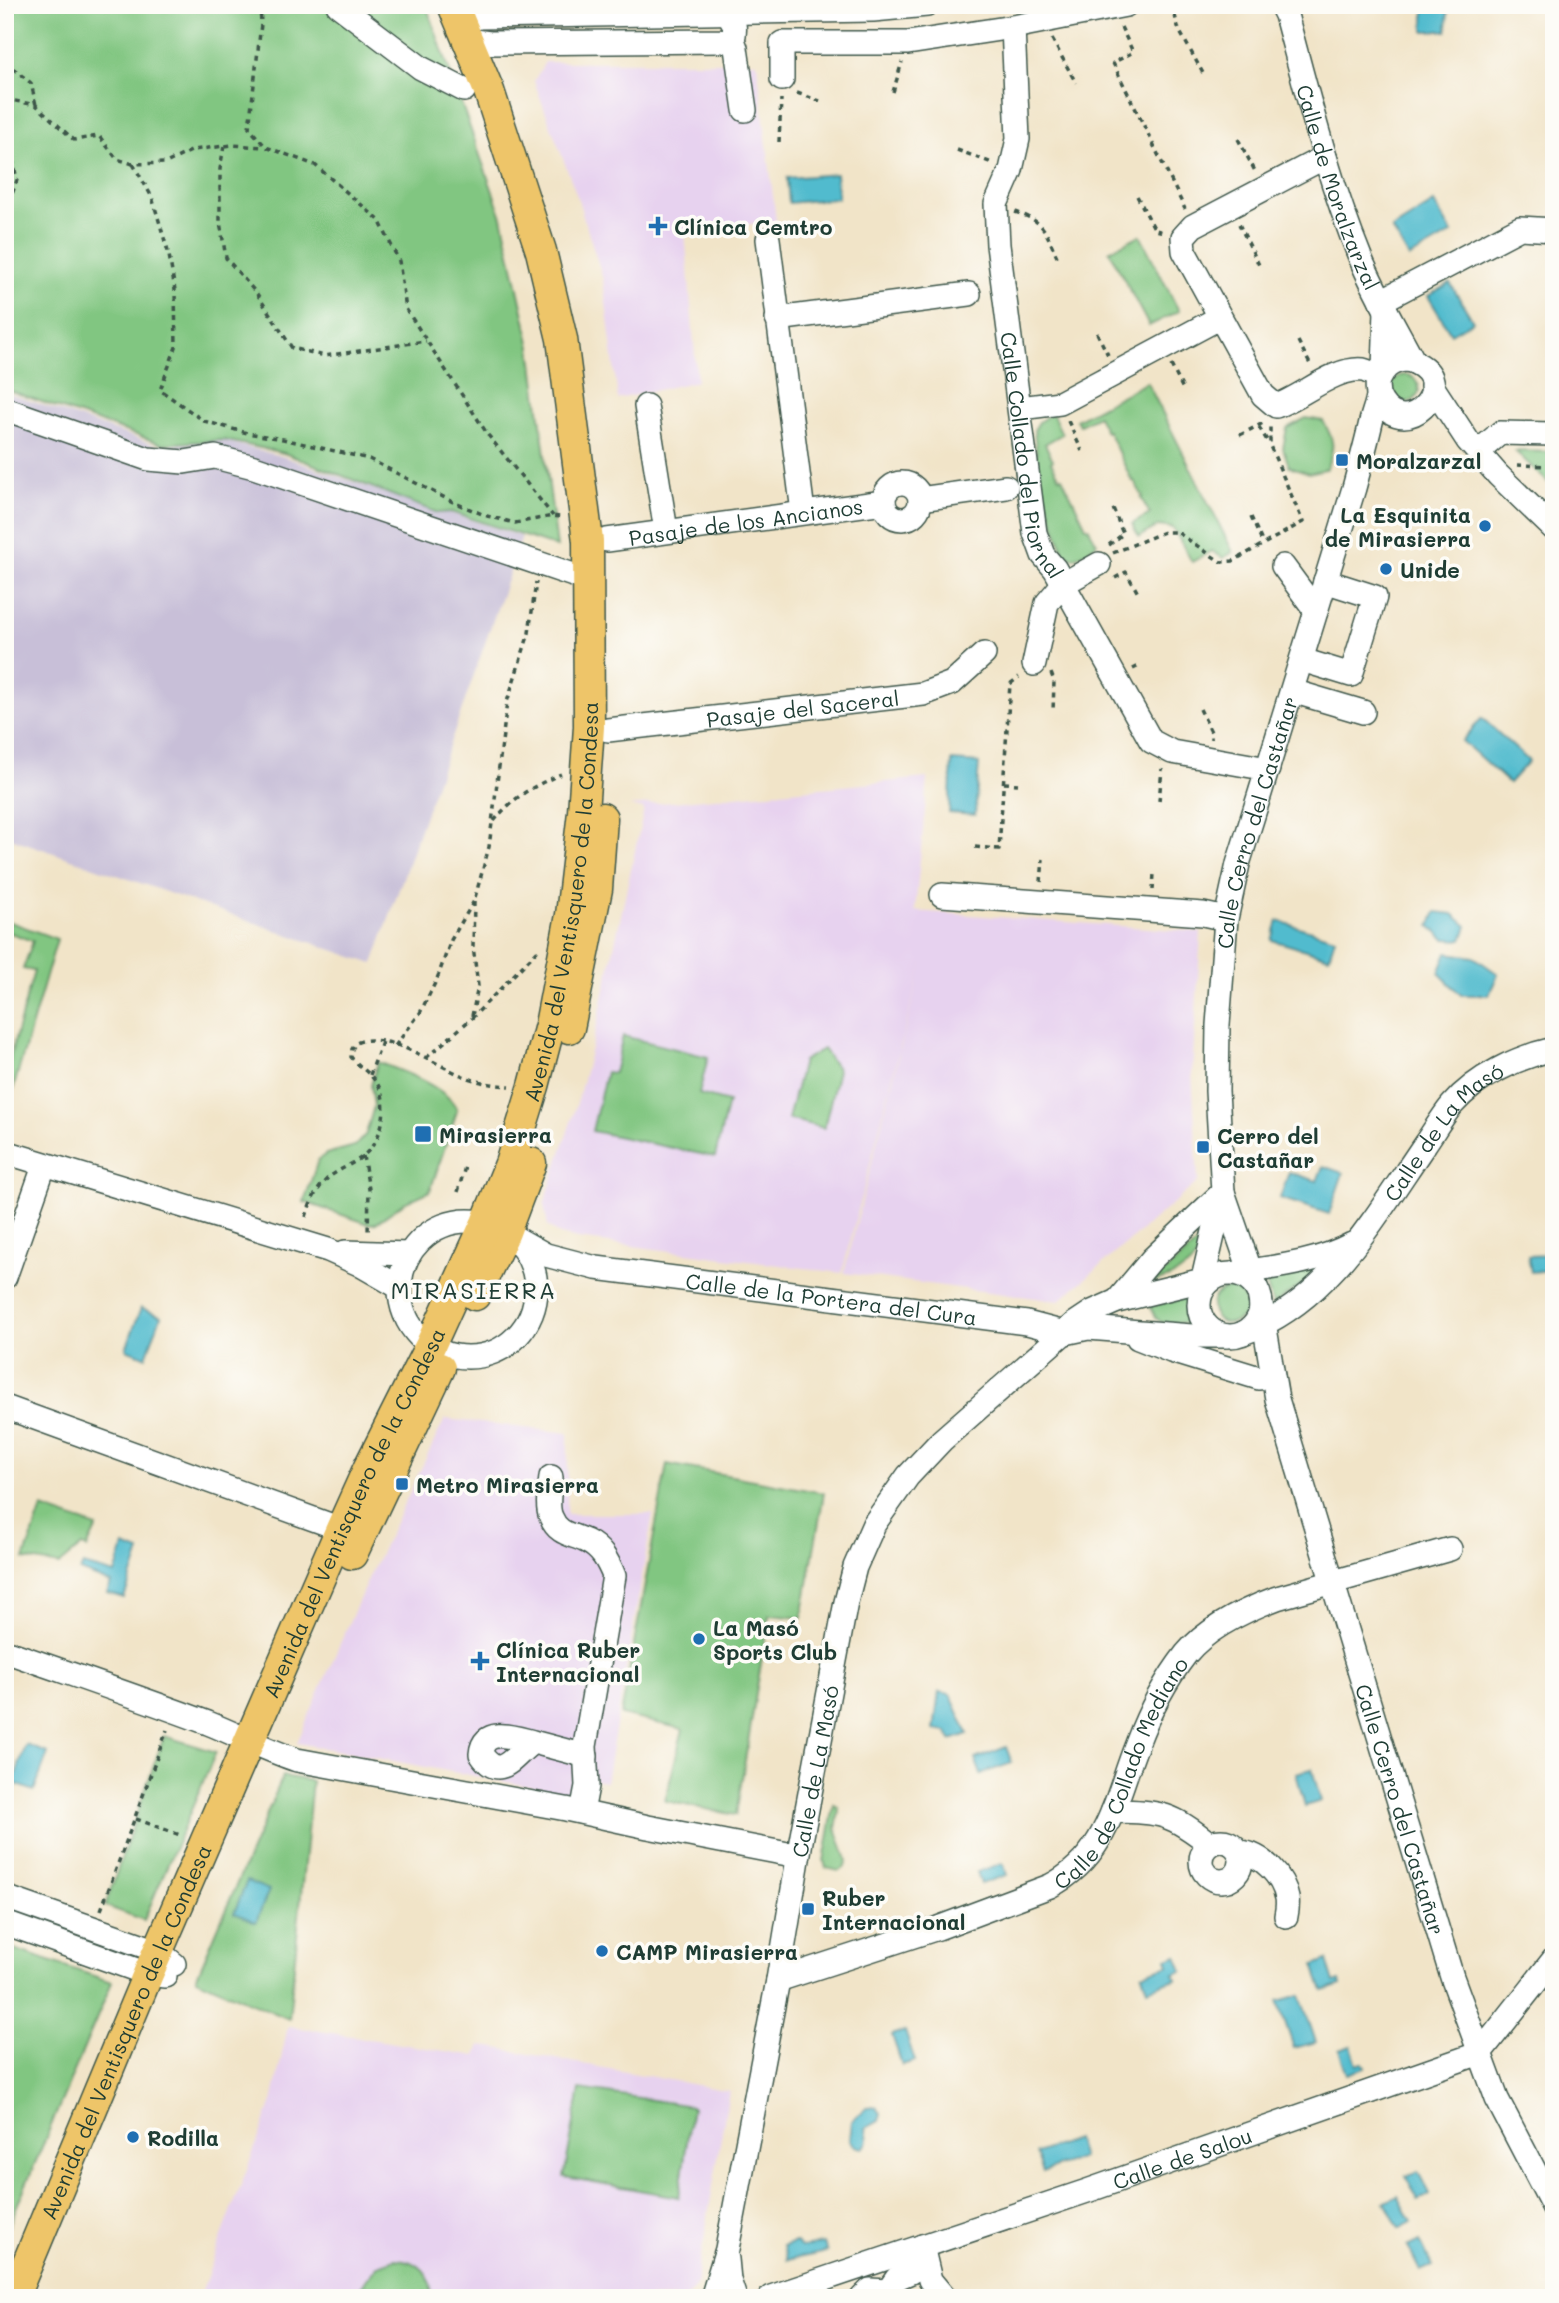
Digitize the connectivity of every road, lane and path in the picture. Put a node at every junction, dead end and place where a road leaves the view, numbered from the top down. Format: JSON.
{"nodes":[{"id":1,"x":260,"y":5,"type":"edge"},
{"id":2,"x":338,"y":5,"type":"edge"},
{"id":3,"x":927,"y":5,"type":"edge"},
{"id":4,"x":1172,"y":5,"type":"edge"},
{"id":5,"x":1281,"y":5,"type":"edge"},
{"id":6,"x":1119,"y":7,"type":"edge"},
{"id":7,"x":727,"y":13,"type":"junction"},
{"id":8,"x":548,"y":15,"type":"junction"},
{"id":9,"x":1043,"y":22,"type":"junction"},
{"id":10,"x":471,"y":23,"type":"edge"},
{"id":11,"x":1013,"y":27,"type":"junction"},
{"id":12,"x":733,"y":40,"type":"junction"},
{"id":13,"x":547,"y":43,"type":"junction"},
{"id":14,"x":908,"y":43,"type":"junction"},
{"id":15,"x":5,"y":62,"type":"edge"},
{"id":16,"x":1204,"y":75,"type":"dead end"},
{"id":17,"x":1076,"y":83,"type":"dead end"},
{"id":18,"x":782,"y":84,"type":"junction"},
{"id":19,"x":464,"y":89,"type":"dead end"},
{"id":20,"x":893,"y":92,"type":"dead end"},
{"id":21,"x":5,"y":99,"type":"edge"},
{"id":22,"x":820,"y":101,"type":"dead end"},
{"id":23,"x":36,"y":104,"type":"junction"},
{"id":24,"x":746,"y":110,"type":"dead end"},
{"id":25,"x":5,"y":120,"type":"edge"},
{"id":26,"x":1238,"y":139,"type":"dead end"},
{"id":27,"x":779,"y":142,"type":"dead end"},
{"id":28,"x":224,"y":146,"type":"junction"},
{"id":29,"x":266,"y":147,"type":"junction"},
{"id":30,"x":957,"y":150,"type":"dead end"},
{"id":31,"x":1325,"y":157,"type":"junction"},
{"id":32,"x":133,"y":164,"type":"junction"},
{"id":33,"x":1011,"y":170,"type":"junction"},
{"id":34,"x":1264,"y":188,"type":"junction"},
{"id":35,"x":1137,"y":196,"type":"dead end"},
{"id":36,"x":5,"y":205,"type":"edge"},
{"id":37,"x":1230,"y":206,"type":"junction"},
{"id":38,"x":996,"y":216,"type":"junction"},
{"id":39,"x":1554,"y":230,"type":"edge"},
{"id":40,"x":1188,"y":231,"type":"junction"},
{"id":41,"x":768,"y":239,"type":"dead end"},
{"id":42,"x":1058,"y":259,"type":"dead end"},
{"id":43,"x":1260,"y":267,"type":"dead end"},
{"id":44,"x":969,"y":294,"type":"dead end"},
{"id":45,"x":1384,"y":306,"type":"junction"},
{"id":46,"x":1219,"y":318,"type":"junction"},
{"id":47,"x":777,"y":319,"type":"junction"},
{"id":48,"x":426,"y":341,"type":"junction"},
{"id":49,"x":1298,"y":341,"type":"dead end"},
{"id":50,"x":1162,"y":348,"type":"junction"},
{"id":51,"x":1415,"y":362,"type":"junction"},
{"id":52,"x":1380,"y":381,"type":"junction"},
{"id":53,"x":1320,"y":383,"type":"junction"},
{"id":54,"x":1432,"y":386,"type":"junction"},
{"id":55,"x":1183,"y":390,"type":"dead end"},
{"id":56,"x":1060,"y":403,"type":"junction"},
{"id":57,"x":646,"y":406,"type":"dead end"},
{"id":58,"x":1020,"y":408,"type":"junction"},
{"id":59,"x":5,"y":409,"type":"edge"},
{"id":60,"x":1409,"y":415,"type":"junction"},
{"id":61,"x":1258,"y":426,"type":"junction"},
{"id":62,"x":1554,"y":434,"type":"edge"},
{"id":63,"x":1240,"y":435,"type":"dead end"},
{"id":64,"x":1270,"y":446,"type":"junction"},
{"id":65,"x":1473,"y":447,"type":"junction"},
{"id":66,"x":1082,"y":451,"type":"dead end"},
{"id":67,"x":1361,"y":465,"type":"junction"},
{"id":68,"x":1508,"y":465,"type":"dead end"},
{"id":69,"x":1554,"y":466,"type":"edge"},
{"id":70,"x":1006,"y":487,"type":"dead end"},
{"id":71,"x":1113,"y":508,"type":"dead end"},
{"id":72,"x":803,"y":513,"type":"junction"},
{"id":73,"x":553,"y":516,"type":"junction"},
{"id":74,"x":1251,"y":517,"type":"dead end"},
{"id":75,"x":1554,"y":529,"type":"edge"},
{"id":76,"x":596,"y":531,"type":"junction"},
{"id":77,"x":666,"y":531,"type":"junction"},
{"id":78,"x":1263,"y":544,"type":"junction"},
{"id":79,"x":538,"y":563,"type":"junction"},
{"id":80,"x":1100,"y":564,"type":"junction"},
{"id":81,"x":1283,"y":566,"type":"dead end"},
{"id":82,"x":588,"y":580,"type":"junction"},
{"id":83,"x":1325,"y":581,"type":"junction"},
{"id":84,"x":1063,"y":584,"type":"junction"},
{"id":85,"x":1139,"y":593,"type":"dead end"},
{"id":86,"x":1316,"y":611,"type":"junction"},
{"id":87,"x":984,"y":654,"type":"dead end"},
{"id":88,"x":1302,"y":660,"type":"junction"},
{"id":89,"x":1034,"y":664,"type":"junction"},
{"id":90,"x":1292,"y":691,"type":"junction"},
{"id":91,"x":1200,"y":709,"type":"dead end"},
{"id":92,"x":1053,"y":712,"type":"dead end"},
{"id":93,"x":1363,"y":712,"type":"dead end"},
{"id":94,"x":608,"y":730,"type":"junction"},
{"id":95,"x":1172,"y":752,"type":"junction"},
{"id":96,"x":1209,"y":759,"type":"junction"},
{"id":97,"x":1268,"y":769,"type":"junction"},
{"id":98,"x":564,"y":772,"type":"dead end"},
{"id":99,"x":1003,"y":783,"type":"junction"},
{"id":100,"x":1018,"y":784,"type":"dead end"},
{"id":101,"x":1159,"y":801,"type":"dead end"},
{"id":102,"x":492,"y":823,"type":"junction"},
{"id":103,"x":975,"y":846,"type":"dead end"},
{"id":104,"x":942,"y":895,"type":"dead end"},
{"id":105,"x":474,"y":901,"type":"junction"},
{"id":106,"x":1226,"y":919,"type":"junction"},
{"id":107,"x":542,"y":946,"type":"dead end"},
{"id":108,"x":472,"y":1018,"type":"junction"},
{"id":109,"x":382,"y":1042,"type":"junction"},
{"id":110,"x":395,"y":1046,"type":"junction"},
{"id":111,"x":1554,"y":1049,"type":"edge"},
{"id":112,"x":371,"y":1054,"type":"dead end"},
{"id":113,"x":377,"y":1055,"type":"junction"},
{"id":114,"x":426,"y":1058,"type":"junction"},
{"id":115,"x":370,"y":1076,"type":"junction"},
{"id":116,"x":512,"y":1086,"type":"dead end"},
{"id":117,"x":5,"y":1152,"type":"edge"},
{"id":118,"x":363,"y":1156,"type":"junction"},
{"id":119,"x":466,"y":1163,"type":"dead end"},
{"id":120,"x":44,"y":1166,"type":"junction"},
{"id":121,"x":457,"y":1192,"type":"dead end"},
{"id":122,"x":1223,"y":1192,"type":"junction"},
{"id":123,"x":306,"y":1217,"type":"dead end"},
{"id":124,"x":496,"y":1228,"type":"junction"},
{"id":125,"x":368,"y":1237,"type":"dead end"},
{"id":126,"x":1237,"y":1237,"type":"junction"},
{"id":127,"x":1355,"y":1243,"type":"junction"},
{"id":128,"x":328,"y":1250,"type":"junction"},
{"id":129,"x":408,"y":1254,"type":"junction"},
{"id":130,"x":1284,"y":1265,"type":"junction"},
{"id":131,"x":596,"y":1268,"type":"junction"},
{"id":132,"x":5,"y":1276,"type":"edge"},
{"id":133,"x":399,"y":1287,"type":"junction"},
{"id":134,"x":536,"y":1287,"type":"junction"},
{"id":135,"x":1130,"y":1291,"type":"junction"},
{"id":136,"x":1228,"y":1301,"type":"junction"},
{"id":137,"x":1302,"y":1301,"type":"junction"},
{"id":138,"x":1266,"y":1325,"type":"junction"},
{"id":139,"x":1122,"y":1331,"type":"junction"},
{"id":140,"x":1065,"y":1333,"type":"junction"},
{"id":141,"x":1162,"y":1334,"type":"junction"},
{"id":142,"x":438,"y":1350,"type":"junction"},
{"id":143,"x":1270,"y":1385,"type":"junction"},
{"id":144,"x":5,"y":1407,"type":"edge"},
{"id":145,"x":551,"y":1477,"type":"dead end"},
{"id":146,"x":348,"y":1537,"type":"junction"},
{"id":147,"x":1450,"y":1549,"type":"dead end"},
{"id":148,"x":1331,"y":1582,"type":"junction"},
{"id":149,"x":5,"y":1651,"type":"edge"},
{"id":150,"x":169,"y":1724,"type":"dead end"},
{"id":151,"x":533,"y":1742,"type":"dead end"},
{"id":152,"x":258,"y":1745,"type":"junction"},
{"id":153,"x":586,"y":1756,"type":"junction"},
{"id":154,"x":584,"y":1801,"type":"junction"},
{"id":155,"x":1113,"y":1811,"type":"junction"},
{"id":156,"x":136,"y":1819,"type":"dead end"},
{"id":157,"x":183,"y":1836,"type":"dead end"},
{"id":158,"x":1210,"y":1844,"type":"junction"},
{"id":159,"x":799,"y":1849,"type":"junction"},
{"id":160,"x":1240,"y":1852,"type":"junction"},
{"id":161,"x":5,"y":1897,"type":"edge"},
{"id":162,"x":100,"y":1913,"type":"dead end"},
{"id":163,"x":1286,"y":1916,"type":"dead end"},
{"id":164,"x":5,"y":1923,"type":"edge"},
{"id":165,"x":1554,"y":1959,"type":"edge"},
{"id":166,"x":162,"y":1966,"type":"junction"},
{"id":167,"x":778,"y":1980,"type":"junction"},
{"id":168,"x":1480,"y":2053,"type":"junction"},
{"id":169,"x":1554,"y":2207,"type":"edge"},
{"id":170,"x":922,"y":2246,"type":"junction"},
{"id":171,"x":727,"y":2249,"type":"junction"},
{"id":172,"x":769,"y":2297,"type":"edge"},
{"id":173,"x":13,"y":2298,"type":"edge"},
{"id":174,"x":34,"y":2298,"type":"edge"},
{"id":175,"x":712,"y":2298,"type":"edge"},
{"id":176,"x":735,"y":2298,"type":"edge"},
{"id":177,"x":862,"y":2298,"type":"edge"},
{"id":178,"x":944,"y":2298,"type":"edge"}],
"edges":[{"from":1,"to":29,"type":"path"},
{"from":2,"to":19,"type":"street"},
{"from":3,"to":7,"type":"street"},
{"from":4,"to":16,"type":"path"},
{"from":5,"to":31,"type":"street","name":"Calle de Moralzarzal"},
{"from":6,"to":9,"type":"street"},
{"from":6,"to":40,"type":"path"},
{"from":7,"to":8,"type":"street"},
{"from":7,"to":12,"type":"street"},
{"from":8,"to":10,"type":"street"},
{"from":8,"to":13,"type":"street"},
{"from":9,"to":11,"type":"street"},
{"from":9,"to":17,"type":"path"},
{"from":10,"to":13,"type":"street"},
{"from":10,"to":76,"type":"main road","name":"Avenida del Ventisquero de la Condesa"},
{"from":11,"to":14,"type":"street"},
{"from":11,"to":33,"type":"street","name":"Calle Collado del Piornal"},
{"from":12,"to":13,"type":"street"},
{"from":12,"to":24,"type":"street"},
{"from":14,"to":18,"type":"street"},
{"from":14,"to":20,"type":"path"},
{"from":15,"to":23,"type":"path"},
{"from":18,"to":22,"type":"path"},
{"from":18,"to":27,"type":"path"},
{"from":21,"to":23,"type":"path"},
{"from":23,"to":32,"type":"path"},
{"from":25,"to":36,"type":"path"},
{"from":26,"to":34,"type":"path"},
{"from":28,"to":29,"type":"path"},
{"from":28,"to":32,"type":"path"},
{"from":28,"to":48,"type":"path"},
{"from":29,"to":48,"type":"path"},
{"from":30,"to":33,"type":"path"},
{"from":31,"to":34,"type":"street"},
{"from":31,"to":45,"type":"street","name":"Calle de Moralzarzal"},
{"from":32,"to":73,"type":"path"},
{"from":33,"to":38,"type":"street","name":"Calle Collado del Piornal"},
{"from":34,"to":37,"type":"street"},
{"from":35,"to":40,"type":"path"},
{"from":37,"to":40,"type":"street"},
{"from":37,"to":43,"type":"path"},
{"from":38,"to":42,"type":"path"},
{"from":38,"to":58,"type":"street","name":"Calle Collado del Piornal"},
{"from":39,"to":45,"type":"street"},
{"from":40,"to":46,"type":"street"},
{"from":41,"to":47,"type":"street"},
{"from":44,"to":47,"type":"street"},
{"from":45,"to":51,"type":"street","name":"Calle de Moralzarzal"},
{"from":45,"to":52,"type":"street","name":"Calle Cerro del Castañar"},
{"from":46,"to":50,"type":"street"},
{"from":46,"to":53,"type":"street"},
{"from":47,"to":72,"type":"street"},
{"from":48,"to":73,"type":"path"},
{"from":49,"to":53,"type":"path"},
{"from":50,"to":55,"type":"path"},
{"from":50,"to":56,"type":"street"},
{"from":51,"to":52,"type":"street"},
{"from":51,"to":54,"type":"street"},
{"from":52,"to":53,"type":"street"},
{"from":52,"to":60,"type":"street"},
{"from":52,"to":67,"type":"street","name":"Calle Cerro del Castañar"},
{"from":54,"to":60,"type":"street","name":"Calle Cerro del Castañar"},
{"from":54,"to":65,"type":"street"},
{"from":56,"to":58,"type":"street"},
{"from":56,"to":66,"type":"path"},
{"from":57,"to":77,"type":"street"},
{"from":58,"to":84,"type":"street","name":"Calle Collado del Piornal"},
{"from":59,"to":79,"type":"street"},
{"from":60,"to":65,"type":"street"},
{"from":60,"to":67,"type":"street","name":"Calle Cerro del Castañar"},
{"from":61,"to":63,"type":"path"},
{"from":61,"to":64,"type":"path"},
{"from":61,"to":64,"type":"path"},
{"from":62,"to":65,"type":"street"},
{"from":64,"to":78,"type":"path"},
{"from":65,"to":75,"type":"street"},
{"from":67,"to":83,"type":"street","name":"Calle Cerro del Castañar"},
{"from":68,"to":69,"type":"path"},
{"from":70,"to":72,"type":"street","name":"Pasaje de los Ancianos"},
{"from":71,"to":80,"type":"path"},
{"from":72,"to":77,"type":"street","name":"Pasaje de los Ancianos"},
{"from":73,"to":76,"type":"path"},
{"from":74,"to":78,"type":"path"},
{"from":76,"to":77,"type":"street","name":"Pasaje de los Ancianos"},
{"from":76,"to":82,"type":"main road","name":"Avenida del Ventisquero de la Condesa"},
{"from":76,"to":94,"type":"main road","name":"Avenida del Ventisquero de la Condesa"},
{"from":78,"to":80,"type":"path"},
{"from":79,"to":82,"type":"street"},
{"from":79,"to":102,"type":"path"},
{"from":80,"to":84,"type":"street"},
{"from":80,"to":85,"type":"path"},
{"from":81,"to":86,"type":"street"},
{"from":82,"to":124,"type":"main road","name":"Avenida del Ventisquero de la Condesa"},
{"from":83,"to":86,"type":"street","name":"Calle Cerro del Castañar"},
{"from":83,"to":88,"type":"street"},
{"from":84,"to":89,"type":"street"},
{"from":84,"to":95,"type":"street","name":"Calle Collado del Piornal"},
{"from":86,"to":88,"type":"street","name":"Calle Cerro del Castañar"},
{"from":87,"to":94,"type":"street","name":"Pasaje del Saceral"},
{"from":88,"to":90,"type":"street","name":"Calle Cerro del Castañar"},
{"from":89,"to":92,"type":"path"},
{"from":89,"to":99,"type":"path"},
{"from":90,"to":93,"type":"street"},
{"from":90,"to":97,"type":"street","name":"Calle Cerro del Castañar"},
{"from":91,"to":96,"type":"path"},
{"from":94,"to":124,"type":"main road","name":"Avenida del Ventisquero de la Condesa"},
{"from":95,"to":96,"type":"street","name":"Calle Collado del Piornal"},
{"from":95,"to":101,"type":"path"},
{"from":96,"to":97,"type":"street","name":"Calle Collado del Piornal"},
{"from":97,"to":106,"type":"street","name":"Calle Cerro del Castañar"},
{"from":98,"to":102,"type":"path"},
{"from":99,"to":100,"type":"path"},
{"from":99,"to":103,"type":"path"},
{"from":102,"to":105,"type":"path"},
{"from":104,"to":106,"type":"street"},
{"from":105,"to":108,"type":"path"},
{"from":105,"to":110,"type":"path"},
{"from":106,"to":122,"type":"street","name":"Calle Cerro del Castañar"},
{"from":107,"to":108,"type":"path"},
{"from":108,"to":114,"type":"path"},
{"from":109,"to":110,"type":"path"},
{"from":109,"to":113,"type":"path"},
{"from":109,"to":115,"type":"path"},
{"from":110,"to":114,"type":"path"},
{"from":111,"to":127,"type":"street","name":"Calle de La Masó"},
{"from":112,"to":113,"type":"path"},
{"from":113,"to":115,"type":"path"},
{"from":114,"to":116,"type":"path"},
{"from":115,"to":118,"type":"path"},
{"from":117,"to":120,"type":"street"},
{"from":118,"to":123,"type":"path"},
{"from":118,"to":125,"type":"path"},
{"from":119,"to":121,"type":"path"},
{"from":120,"to":128,"type":"street"},
{"from":120,"to":132,"type":"street"},
{"from":122,"to":126,"type":"street","name":"Calle Cerro del Castañar"},
{"from":122,"to":135,"type":"street"},
{"from":122,"to":136,"type":"street","name":"Calle Cerro del Castañar"},
{"from":124,"to":129,"type":"street"},
{"from":124,"to":131,"type":"street","name":"Calle de la Portera del Cura"},
{"from":124,"to":134,"type":"street"},
{"from":124,"to":142,"type":"main road","name":"Avenida del Ventisquero de la Condesa"},
{"from":126,"to":130,"type":"street"},
{"from":126,"to":136,"type":"street","name":"Calle Cerro del Castañar"},
{"from":127,"to":130,"type":"street","name":"Calle de La Masó"},
{"from":127,"to":137,"type":"street","name":"Calle de La Masó"},
{"from":128,"to":129,"type":"street"},
{"from":128,"to":133,"type":"street"},
{"from":129,"to":133,"type":"street"},
{"from":130,"to":136,"type":"street","name":"Calle de La Masó"},
{"from":131,"to":134,"type":"street","name":"Calle de la Portera del Cura"},
{"from":131,"to":140,"type":"street","name":"Calle de la Portera del Cura"},
{"from":133,"to":142,"type":"street"},
{"from":134,"to":142,"type":"street"},
{"from":135,"to":136,"type":"street","name":"Calle de La Masó"},
{"from":135,"to":140,"type":"street","name":"Calle de La Masó"},
{"from":135,"to":141,"type":"street"},
{"from":136,"to":138,"type":"street","name":"Calle de La Masó"},
{"from":136,"to":141,"type":"street","name":"Calle de La Masó"},
{"from":136,"to":143,"type":"street","name":"Calle Cerro del Castañar"},
{"from":137,"to":138,"type":"street","name":"Calle de La Masó"},
{"from":137,"to":143,"type":"street"},
{"from":138,"to":143,"type":"street","name":"Calle Cerro del Castañar"},
{"from":139,"to":140,"type":"street","name":"Calle de La Masó"},
{"from":139,"to":141,"type":"street","name":"Calle de La Masó"},
{"from":139,"to":143,"type":"street"},
{"from":140,"to":159,"type":"street","name":"Calle de La Masó"},
{"from":142,"to":146,"type":"main road","name":"Avenida del Ventisquero de la Condesa"},
{"from":143,"to":148,"type":"street","name":"Calle Cerro del Castañar"},
{"from":144,"to":146,"type":"street"},
{"from":145,"to":153,"type":"street"},
{"from":146,"to":152,"type":"main road","name":"Avenida del Ventisquero de la Condesa"},
{"from":147,"to":148,"type":"street","name":"Calle de Collado Mediano"},
{"from":148,"to":155,"type":"street","name":"Calle de Collado Mediano"},
{"from":148,"to":168,"type":"street","name":"Calle Cerro del Castañar"},
{"from":149,"to":152,"type":"street"},
{"from":150,"to":162,"type":"path"},
{"from":151,"to":153,"type":"street"},
{"from":152,"to":154,"type":"street"},
{"from":152,"to":166,"type":"main road","name":"Avenida del Ventisquero de la Condesa"},
{"from":153,"to":154,"type":"street"},
{"from":154,"to":159,"type":"street"},
{"from":155,"to":158,"type":"street"},
{"from":155,"to":167,"type":"street","name":"Calle de Collado Mediano"},
{"from":156,"to":157,"type":"path"},
{"from":158,"to":160,"type":"street"},
{"from":158,"to":160,"type":"street"},
{"from":159,"to":167,"type":"street","name":"Calle de La Masó"},
{"from":160,"to":163,"type":"street"},
{"from":161,"to":166,"type":"street"},
{"from":164,"to":166,"type":"street"},
{"from":165,"to":168,"type":"street"},
{"from":166,"to":173,"type":"main road","name":"Avenida del Ventisquero de la Condesa"},
{"from":166,"to":174,"type":"main road","name":"Avenida del Ventisquero de la Condesa"},
{"from":167,"to":171,"type":"street","name":"Calle de La Masó"},
{"from":168,"to":169,"type":"street","name":"Calle Cerro del Castañar"},
{"from":168,"to":170,"type":"street","name":"Calle de Salou"},
{"from":170,"to":172,"type":"street","name":"Calle de Salou"},
{"from":170,"to":177,"type":"street"},
{"from":170,"to":178,"type":"street"},
{"from":171,"to":175,"type":"street","name":"Calle de La Masó"},
{"from":171,"to":176,"type":"street","name":"Calle de La Masó"}]}
